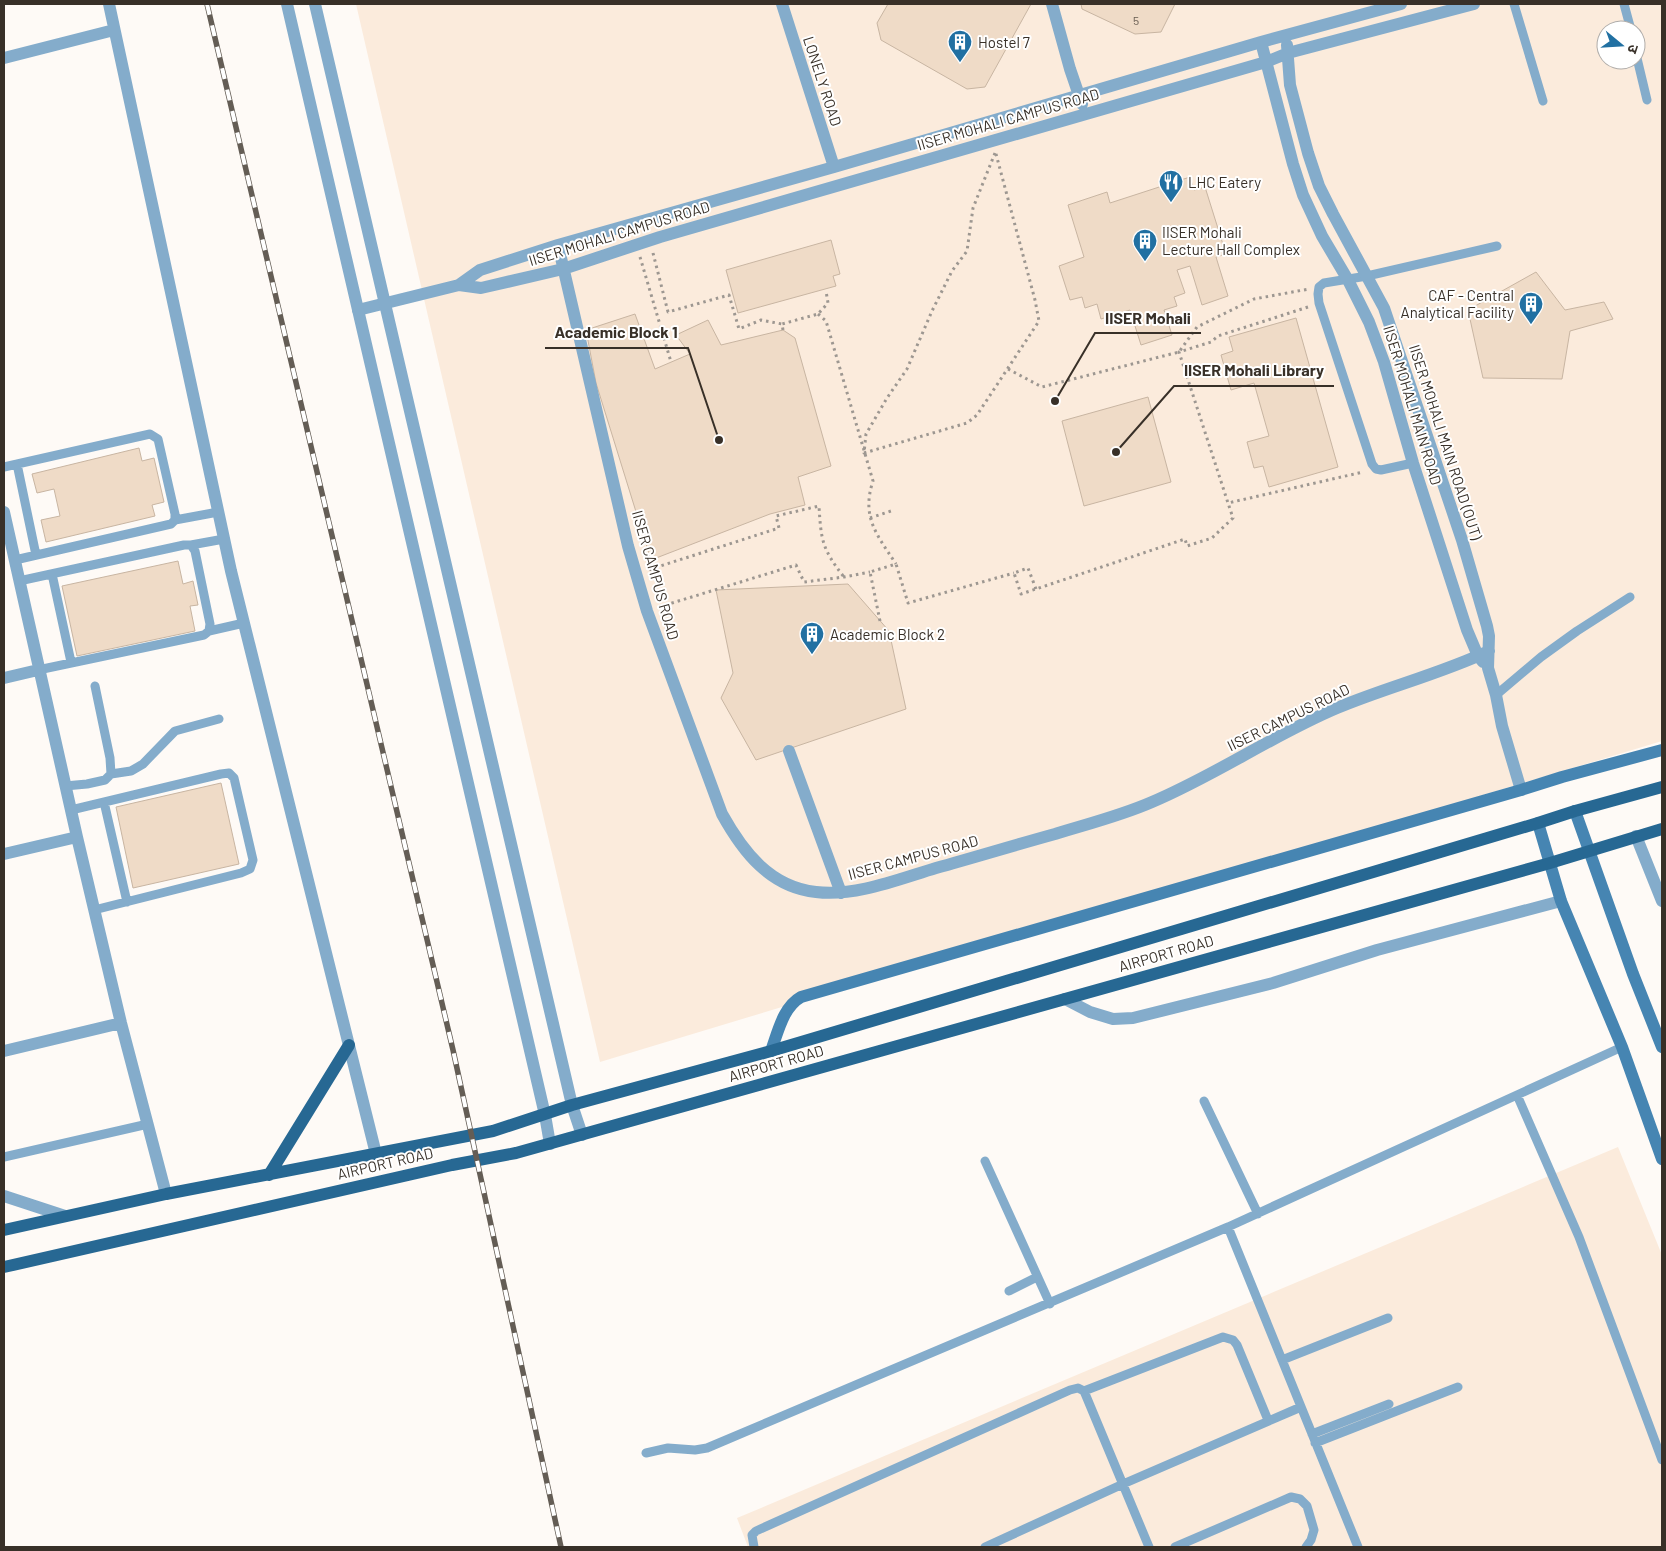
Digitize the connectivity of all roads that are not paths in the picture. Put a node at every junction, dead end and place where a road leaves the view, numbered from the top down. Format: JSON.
{"nodes":[{"id":1,"x":108,"y":4,"type":"edge"},
{"id":2,"x":287,"y":4,"type":"edge"},
{"id":3,"x":315,"y":4,"type":"edge"},
{"id":4,"x":782,"y":4,"type":"edge"},
{"id":5,"x":1052,"y":4,"type":"edge"},
{"id":6,"x":1401,"y":4,"type":"edge"},
{"id":7,"x":1474,"y":4,"type":"edge"},
{"id":8,"x":1514,"y":4,"type":"edge"},
{"id":9,"x":1624,"y":4,"type":"edge"},
{"id":10,"x":1628,"y":20,"type":"edge"},
{"id":11,"x":114,"y":30,"type":"junction"},
{"id":12,"x":1285,"y":36,"type":"junction"},
{"id":13,"x":1261,"y":42,"type":"junction"},
{"id":14,"x":1288,"y":53,"type":"junction"},
{"id":15,"x":4,"y":58,"type":"edge"},
{"id":16,"x":1266,"y":62,"type":"junction"},
{"id":17,"x":1640,"y":70,"type":"edge"},
{"id":18,"x":1079,"y":96,"type":"junction"},
{"id":19,"x":1647,"y":100,"type":"dead end"},
{"id":20,"x":1543,"y":101,"type":"dead end"},
{"id":21,"x":1085,"y":114,"type":"junction"},
{"id":22,"x":834,"y":167,"type":"junction"},
{"id":23,"x":558,"y":245,"type":"junction"},
{"id":24,"x":1497,"y":246,"type":"dead end"},
{"id":25,"x":564,"y":269,"type":"junction"},
{"id":26,"x":1367,"y":276,"type":"junction"},
{"id":27,"x":1348,"y":280,"type":"junction"},
{"id":28,"x":459,"y":285,"type":"junction"},
{"id":29,"x":384,"y":304,"type":"junction"},
{"id":30,"x":358,"y":310,"type":"junction"},
{"id":31,"x":1413,"y":463,"type":"junction"},
{"id":32,"x":17,"y":464,"type":"junction"},
{"id":33,"x":4,"y":466,"type":"edge"},
{"id":34,"x":4,"y":512,"type":"edge"},
{"id":35,"x":218,"y":512,"type":"junction"},
{"id":36,"x":175,"y":520,"type":"junction"},
{"id":37,"x":224,"y":539,"type":"junction"},
{"id":38,"x":191,"y":545,"type":"junction"},
{"id":39,"x":36,"y":555,"type":"junction"},
{"id":40,"x":15,"y":560,"type":"junction"},
{"id":41,"x":52,"y":574,"type":"junction"},
{"id":42,"x":19,"y":581,"type":"junction"},
{"id":43,"x":1630,"y":597,"type":"dead end"},
{"id":44,"x":244,"y":623,"type":"junction"},
{"id":45,"x":209,"y":631,"type":"junction"},
{"id":46,"x":1483,"y":654,"type":"junction"},
{"id":47,"x":71,"y":662,"type":"junction"},
{"id":48,"x":38,"y":670,"type":"junction"},
{"id":49,"x":4,"y":678,"type":"edge"},
{"id":50,"x":95,"y":686,"type":"dead end"},
{"id":51,"x":1496,"y":695,"type":"junction"},
{"id":52,"x":219,"y":719,"type":"dead end"},
{"id":53,"x":1662,"y":750,"type":"edge"},
{"id":54,"x":789,"y":751,"type":"dead end"},
{"id":55,"x":111,"y":774,"type":"junction"},
{"id":56,"x":65,"y":786,"type":"junction"},
{"id":57,"x":1662,"y":787,"type":"edge"},
{"id":58,"x":1521,"y":790,"type":"junction"},
{"id":59,"x":104,"y":802,"type":"junction"},
{"id":60,"x":71,"y":810,"type":"junction"},
{"id":61,"x":1575,"y":811,"type":"junction"},
{"id":62,"x":1538,"y":823,"type":"junction"},
{"id":63,"x":1662,"y":829,"type":"edge"},
{"id":64,"x":1636,"y":836,"type":"junction"},
{"id":65,"x":77,"y":837,"type":"junction"},
{"id":66,"x":1589,"y":851,"type":"junction"},
{"id":67,"x":4,"y":854,"type":"edge"},
{"id":68,"x":1550,"y":863,"type":"junction"},
{"id":69,"x":841,"y":893,"type":"junction"},
{"id":70,"x":1662,"y":900,"type":"edge"},
{"id":71,"x":1561,"y":901,"type":"junction"},
{"id":72,"x":127,"y":902,"type":"junction"},
{"id":73,"x":94,"y":910,"type":"junction"},
{"id":74,"x":1065,"y":998,"type":"junction"},
{"id":75,"x":121,"y":1023,"type":"junction"},
{"id":76,"x":349,"y":1045,"type":"junction"},
{"id":77,"x":1622,"y":1047,"type":"junction"},
{"id":78,"x":1662,"y":1047,"type":"edge"},
{"id":79,"x":4,"y":1050,"type":"edge"},
{"id":80,"x":771,"y":1051,"type":"junction"},
{"id":81,"x":1517,"y":1096,"type":"junction"},
{"id":82,"x":1204,"y":1101,"type":"dead end"},
{"id":83,"x":572,"y":1105,"type":"junction"},
{"id":84,"x":545,"y":1115,"type":"junction"},
{"id":85,"x":148,"y":1124,"type":"junction"},
{"id":86,"x":582,"y":1135,"type":"junction"},
{"id":87,"x":550,"y":1144,"type":"junction"},
{"id":88,"x":376,"y":1154,"type":"junction"},
{"id":89,"x":4,"y":1157,"type":"edge"},
{"id":90,"x":1662,"y":1159,"type":"edge"},
{"id":91,"x":985,"y":1161,"type":"dead end"},
{"id":92,"x":269,"y":1175,"type":"junction"},
{"id":93,"x":166,"y":1194,"type":"junction"},
{"id":94,"x":4,"y":1196,"type":"edge"},
{"id":95,"x":1258,"y":1214,"type":"junction"},
{"id":96,"x":65,"y":1216,"type":"junction"},
{"id":97,"x":1228,"y":1228,"type":"junction"},
{"id":98,"x":4,"y":1230,"type":"edge"},
{"id":99,"x":4,"y":1267,"type":"edge"},
{"id":100,"x":1037,"y":1277,"type":"junction"},
{"id":101,"x":1009,"y":1291,"type":"dead end"},
{"id":102,"x":1050,"y":1304,"type":"junction"},
{"id":103,"x":1388,"y":1318,"type":"dead end"},
{"id":104,"x":1282,"y":1360,"type":"junction"},
{"id":105,"x":1458,"y":1387,"type":"dead end"},
{"id":106,"x":1084,"y":1391,"type":"junction"},
{"id":107,"x":1389,"y":1404,"type":"dead end"},
{"id":108,"x":1301,"y":1407,"type":"junction"},
{"id":109,"x":1268,"y":1420,"type":"junction"},
{"id":110,"x":1312,"y":1434,"type":"junction"},
{"id":111,"x":1315,"y":1443,"type":"junction"},
{"id":112,"x":646,"y":1453,"type":"dead end"},
{"id":113,"x":1662,"y":1460,"type":"edge"},
{"id":114,"x":1123,"y":1484,"type":"junction"},
{"id":115,"x":754,"y":1547,"type":"edge"},
{"id":116,"x":985,"y":1547,"type":"edge"},
{"id":117,"x":1149,"y":1547,"type":"edge"},
{"id":118,"x":1175,"y":1547,"type":"edge"},
{"id":119,"x":1306,"y":1547,"type":"edge"},
{"id":120,"x":1358,"y":1547,"type":"edge"}],
"edges":[{"from":1,"to":11,"type":"street"},
{"from":2,"to":30,"type":"street"},
{"from":3,"to":29,"type":"street"},
{"from":4,"to":22,"type":"street","name":"LONELY ROAD"},
{"from":5,"to":18,"type":"street"},
{"from":6,"to":12,"type":"street","name":"IISER MOHALI CAMPUS ROAD"},
{"from":7,"to":14,"type":"street","name":"IISER MOHALI CAMPUS ROAD"},
{"from":8,"to":20,"type":"lane"},
{"from":9,"to":10,"type":"lane"},
{"from":11,"to":15,"type":"street"},
{"from":11,"to":35,"type":"street"},
{"from":12,"to":13,"type":"street","name":"IISER MOHALI CAMPUS ROAD"},
{"from":12,"to":14,"type":"street","name":"IISER MOHALI MAIN ROAD (OUT)"},
{"from":13,"to":16,"type":"street","name":"IISER MOHALI MAIN ROAD"},
{"from":13,"to":18,"type":"street","name":"IISER MOHALI CAMPUS ROAD"},
{"from":14,"to":16,"type":"street","name":"IISER MOHALI CAMPUS ROAD"},
{"from":14,"to":26,"type":"street","name":"IISER MOHALI MAIN ROAD (OUT)"},
{"from":16,"to":21,"type":"street","name":"IISER MOHALI CAMPUS ROAD"},
{"from":16,"to":27,"type":"street","name":"IISER MOHALI MAIN ROAD"},
{"from":17,"to":19,"type":"lane"},
{"from":18,"to":21,"type":"street"},
{"from":18,"to":22,"type":"street","name":"IISER MOHALI CAMPUS ROAD"},
{"from":21,"to":25,"type":"street","name":"IISER MOHALI CAMPUS ROAD"},
{"from":22,"to":23,"type":"street","name":"IISER MOHALI CAMPUS ROAD"},
{"from":23,"to":25,"type":"street","name":"IISER CAMPUS ROAD"},
{"from":23,"to":28,"type":"street","name":"IISER MOHALI CAMPUS ROAD"},
{"from":24,"to":26,"type":"lane"},
{"from":25,"to":28,"type":"street","name":"IISER MOHALI CAMPUS ROAD"},
{"from":25,"to":69,"type":"street","name":"IISER CAMPUS ROAD"},
{"from":26,"to":27,"type":"lane"},
{"from":26,"to":46,"type":"street","name":"IISER MOHALI MAIN ROAD (OUT)"},
{"from":27,"to":31,"type":"street","name":"IISER MOHALI MAIN ROAD"},
{"from":27,"to":31,"type":"lane"},
{"from":28,"to":29,"type":"street"},
{"from":29,"to":30,"type":"street"},
{"from":29,"to":83,"type":"street"},
{"from":30,"to":84,"type":"street"},
{"from":31,"to":46,"type":"street","name":"IISER MOHALI MAIN ROAD"},
{"from":32,"to":33,"type":"lane"},
{"from":32,"to":36,"type":"lane"},
{"from":32,"to":39,"type":"lane"},
{"from":34,"to":40,"type":"street"},
{"from":35,"to":36,"type":"lane"},
{"from":35,"to":37,"type":"street"},
{"from":36,"to":39,"type":"lane"},
{"from":37,"to":38,"type":"lane"},
{"from":37,"to":44,"type":"street"},
{"from":38,"to":41,"type":"lane"},
{"from":38,"to":45,"type":"lane"},
{"from":39,"to":40,"type":"lane"},
{"from":40,"to":42,"type":"street"},
{"from":41,"to":42,"type":"lane"},
{"from":41,"to":47,"type":"lane"},
{"from":42,"to":48,"type":"street"},
{"from":43,"to":51,"type":"lane"},
{"from":44,"to":45,"type":"lane"},
{"from":44,"to":76,"type":"street"},
{"from":45,"to":47,"type":"lane"},
{"from":46,"to":51,"type":"street","name":"IISER MOHALI MAIN ROAD"},
{"from":46,"to":69,"type":"street","name":"IISER CAMPUS ROAD"},
{"from":47,"to":48,"type":"lane"},
{"from":48,"to":49,"type":"street"},
{"from":48,"to":56,"type":"street"},
{"from":50,"to":55,"type":"lane"},
{"from":51,"to":58,"type":"street"},
{"from":52,"to":55,"type":"lane"},
{"from":53,"to":58,"type":"main road"},
{"from":54,"to":69,"type":"street"},
{"from":55,"to":56,"type":"lane"},
{"from":56,"to":60,"type":"street"},
{"from":57,"to":61,"type":"main road"},
{"from":58,"to":80,"type":"main road"},
{"from":59,"to":60,"type":"lane"},
{"from":59,"to":72,"type":"lane"},
{"from":59,"to":72,"type":"lane"},
{"from":60,"to":65,"type":"street"},
{"from":61,"to":62,"type":"main road"},
{"from":61,"to":66,"type":"main road"},
{"from":62,"to":68,"type":"main road"},
{"from":62,"to":80,"type":"main road"},
{"from":63,"to":64,"type":"main road","name":"AIRPORT ROAD"},
{"from":64,"to":66,"type":"main road","name":"AIRPORT ROAD"},
{"from":64,"to":70,"type":"street"},
{"from":65,"to":67,"type":"street"},
{"from":65,"to":73,"type":"street"},
{"from":66,"to":68,"type":"main road","name":"AIRPORT ROAD"},
{"from":66,"to":78,"type":"main road"},
{"from":68,"to":71,"type":"main road"},
{"from":68,"to":74,"type":"main road","name":"AIRPORT ROAD"},
{"from":71,"to":74,"type":"street"},
{"from":71,"to":77,"type":"main road"},
{"from":72,"to":73,"type":"lane"},
{"from":73,"to":75,"type":"street"},
{"from":74,"to":86,"type":"main road","name":"AIRPORT ROAD"},
{"from":75,"to":79,"type":"street"},
{"from":75,"to":85,"type":"street"},
{"from":76,"to":88,"type":"street"},
{"from":76,"to":92,"type":"main road"},
{"from":77,"to":81,"type":"lane"},
{"from":77,"to":90,"type":"main road"},
{"from":80,"to":83,"type":"main road"},
{"from":81,"to":95,"type":"lane"},
{"from":81,"to":113,"type":"lane"},
{"from":82,"to":95,"type":"lane"},
{"from":83,"to":84,"type":"main road"},
{"from":83,"to":86,"type":"street"},
{"from":84,"to":87,"type":"street"},
{"from":84,"to":88,"type":"main road"},
{"from":85,"to":89,"type":"lane"},
{"from":85,"to":93,"type":"street"},
{"from":86,"to":87,"type":"main road","name":"AIRPORT ROAD"},
{"from":87,"to":99,"type":"main road","name":"AIRPORT ROAD"},
{"from":88,"to":92,"type":"main road"},
{"from":91,"to":100,"type":"lane"},
{"from":92,"to":93,"type":"main road"},
{"from":93,"to":96,"type":"main road"},
{"from":94,"to":96,"type":"street"},
{"from":95,"to":97,"type":"lane"},
{"from":96,"to":98,"type":"main road"},
{"from":97,"to":102,"type":"lane"},
{"from":97,"to":104,"type":"lane"},
{"from":100,"to":101,"type":"lane"},
{"from":100,"to":102,"type":"lane"},
{"from":102,"to":112,"type":"lane"},
{"from":103,"to":104,"type":"lane"},
{"from":104,"to":108,"type":"lane"},
{"from":105,"to":111,"type":"lane"},
{"from":106,"to":109,"type":"lane"},
{"from":106,"to":114,"type":"lane"},
{"from":106,"to":115,"type":"lane"},
{"from":107,"to":110,"type":"lane"},
{"from":108,"to":109,"type":"lane"},
{"from":108,"to":110,"type":"lane"},
{"from":109,"to":114,"type":"lane"},
{"from":110,"to":111,"type":"lane"},
{"from":111,"to":120,"type":"lane"},
{"from":114,"to":116,"type":"lane"},
{"from":114,"to":117,"type":"lane"},
{"from":118,"to":119,"type":"lane"}]}
